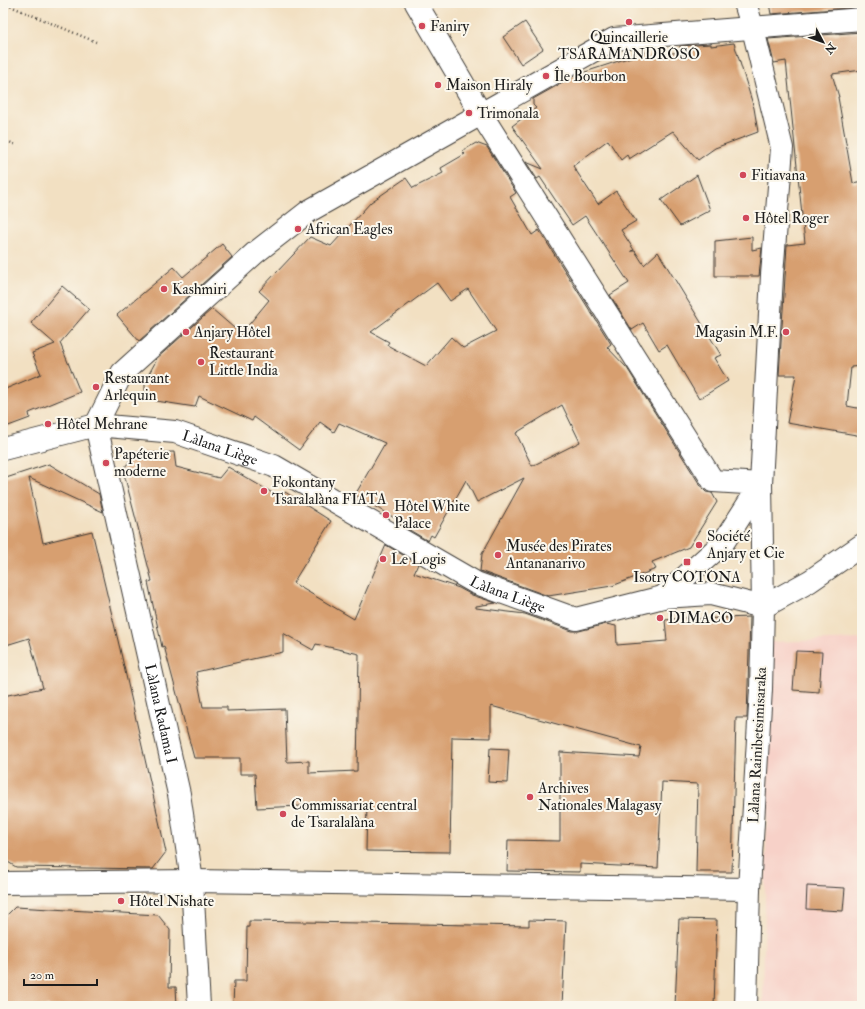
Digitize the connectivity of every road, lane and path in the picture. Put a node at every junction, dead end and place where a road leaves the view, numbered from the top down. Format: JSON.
{"nodes":[{"id":1,"x":3,"y":3,"type":"edge"},
{"id":2,"x":416,"y":3,"type":"edge"},
{"id":3,"x":745,"y":3,"type":"edge"},
{"id":4,"x":862,"y":19,"type":"edge"},
{"id":5,"x":753,"y":29,"type":"junction"},
{"id":6,"x":96,"y":42,"type":"dead end"},
{"id":7,"x":481,"y":114,"type":"junction"},
{"id":8,"x":3,"y":139,"type":"edge"},
{"id":9,"x":16,"y":145,"type":"dead end"},
{"id":10,"x":96,"y":425,"type":"junction"},
{"id":11,"x":3,"y":450,"type":"edge"},
{"id":12,"x":761,"y":484,"type":"junction"},
{"id":13,"x":862,"y":546,"type":"edge"},
{"id":14,"x":663,"y":597,"type":"junction"},
{"id":15,"x":763,"y":607,"type":"junction"},
{"id":16,"x":192,"y":881,"type":"junction"},
{"id":17,"x":3,"y":882,"type":"edge"},
{"id":18,"x":749,"y":889,"type":"junction"},
{"id":19,"x":199,"y":1006,"type":"edge"},
{"id":20,"x":746,"y":1006,"type":"edge"}],
"edges":[{"from":1,"to":6,"type":"path"},
{"from":2,"to":7,"type":"street"},
{"from":3,"to":5,"type":"street","name":"Làlana Rainibetsimisaraka"},
{"from":4,"to":5,"type":"street"},
{"from":5,"to":7,"type":"street"},
{"from":5,"to":12,"type":"street","name":"Làlana Rainibetsimisaraka"},
{"from":7,"to":10,"type":"street"},
{"from":7,"to":12,"type":"street"},
{"from":8,"to":9,"type":"path"},
{"from":10,"to":11,"type":"street","name":"Làlana Liège"},
{"from":10,"to":14,"type":"street","name":"Làlana Liège"},
{"from":10,"to":16,"type":"street","name":"Làlana Radama I"},
{"from":12,"to":14,"type":"street"},
{"from":12,"to":15,"type":"street","name":"Làlana Rainibetsimisaraka"},
{"from":13,"to":15,"type":"street"},
{"from":14,"to":15,"type":"street","name":"Làlana Liège"},
{"from":15,"to":18,"type":"street","name":"Làlana Rainibetsimisaraka"},
{"from":16,"to":17,"type":"street"},
{"from":16,"to":18,"type":"street"},
{"from":16,"to":19,"type":"street","name":"Làlana Radama I"},
{"from":18,"to":20,"type":"street","name":"Làlana Rainibetsimisaraka"}]}
